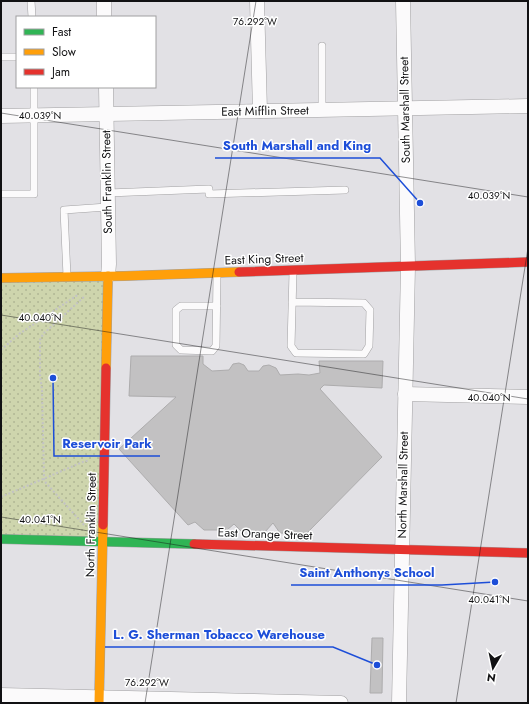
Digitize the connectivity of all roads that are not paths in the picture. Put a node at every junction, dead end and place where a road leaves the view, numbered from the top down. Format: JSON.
{"nodes":[{"id":1,"x":31,"y":1,"type":"edge"},
{"id":2,"x":104,"y":1,"type":"edge"},
{"id":3,"x":257,"y":1,"type":"edge"},
{"id":4,"x":403,"y":1,"type":"edge"},
{"id":5,"x":32,"y":16,"type":"edge"},
{"id":6,"x":104,"y":16,"type":"edge"},
{"id":7,"x":322,"y":46,"type":"dead end"},
{"id":8,"x":16,"y":57,"type":"edge"},
{"id":9,"x":1,"y":58,"type":"edge"},
{"id":10,"x":34,"y":88,"type":"edge"},
{"id":11,"x":106,"y":88,"type":"edge"},
{"id":12,"x":528,"y":106,"type":"edge"},
{"id":13,"x":405,"y":108,"type":"junction"},
{"id":14,"x":322,"y":110,"type":"junction"},
{"id":15,"x":260,"y":111,"type":"junction"},
{"id":16,"x":106,"y":114,"type":"junction"},
{"id":17,"x":35,"y":115,"type":"junction"},
{"id":18,"x":1,"y":116,"type":"edge"},
{"id":19,"x":345,"y":190,"type":"dead end"},
{"id":20,"x":108,"y":193,"type":"junction"},
{"id":21,"x":1,"y":194,"type":"edge"},
{"id":22,"x":107,"y":207,"type":"junction"},
{"id":23,"x":528,"y":262,"type":"edge"},
{"id":24,"x":408,"y":266,"type":"junction"},
{"id":25,"x":293,"y":270,"type":"junction"},
{"id":26,"x":218,"y":272,"type":"junction"},
{"id":27,"x":108,"y":276,"type":"junction"},
{"id":28,"x":67,"y":277,"type":"junction"},
{"id":29,"x":1,"y":278,"type":"edge"},
{"id":30,"x":292,"y":302,"type":"junction"},
{"id":31,"x":217,"y":306,"type":"junction"},
{"id":32,"x":405,"y":394,"type":"junction"},
{"id":33,"x":528,"y":397,"type":"edge"},
{"id":34,"x":1,"y":539,"type":"edge"},
{"id":35,"x":103,"y":541,"type":"junction"},
{"id":36,"x":402,"y":549,"type":"junction"},
{"id":37,"x":528,"y":553,"type":"edge"},
{"id":38,"x":1,"y":695,"type":"edge"},
{"id":39,"x":99,"y":700,"type":"edge"},
{"id":40,"x":341,"y":703,"type":"edge"},
{"id":41,"x":398,"y":703,"type":"edge"}],
"edges":[{"from":1,"to":5,"type":"lane"},
{"from":2,"to":6,"type":"street"},
{"from":3,"to":15,"type":"street"},
{"from":4,"to":13,"type":"street","name":"South Marshall Street"},
{"from":7,"to":14,"type":"lane"},
{"from":8,"to":9,"type":"lane"},
{"from":10,"to":17,"type":"lane"},
{"from":11,"to":16,"type":"street","name":"South Franklin Street"},
{"from":12,"to":13,"type":"street","name":"East Mifflin Street"},
{"from":13,"to":14,"type":"street","name":"East Mifflin Street"},
{"from":13,"to":24,"type":"street","name":"South Marshall Street"},
{"from":14,"to":15,"type":"street","name":"East Mifflin Street"},
{"from":15,"to":16,"type":"street","name":"East Mifflin Street"},
{"from":16,"to":17,"type":"street","name":"East Mifflin Street"},
{"from":16,"to":20,"type":"street","name":"South Franklin Street"},
{"from":17,"to":18,"type":"street","name":"East Mifflin Street"},
{"from":17,"to":21,"type":"lane"},
{"from":19,"to":20,"type":"lane"},
{"from":20,"to":22,"type":"street","name":"South Franklin Street"},
{"from":22,"to":27,"type":"street","name":"South Franklin Street"},
{"from":22,"to":28,"type":"lane"},
{"from":23,"to":24,"type":"main road","name":"East King Street"},
{"from":24,"to":25,"type":"main road","name":"East King Street"},
{"from":24,"to":32,"type":"street","name":"North Marshall Street"},
{"from":25,"to":26,"type":"main road","name":"East King Street"},
{"from":25,"to":30,"type":"lane"},
{"from":26,"to":27,"type":"main road","name":"East King Street"},
{"from":26,"to":31,"type":"lane"},
{"from":27,"to":28,"type":"main road","name":"East King Street"},
{"from":27,"to":35,"type":"main road","name":"North Franklin Street"},
{"from":28,"to":29,"type":"main road","name":"East King Street"},
{"from":30,"to":30,"type":"lane"},
{"from":31,"to":31,"type":"lane"},
{"from":32,"to":33,"type":"street"},
{"from":32,"to":36,"type":"street","name":"North Marshall Street"},
{"from":34,"to":35,"type":"main road","name":"East Orange Street"},
{"from":35,"to":36,"type":"main road","name":"East Orange Street"},
{"from":35,"to":39,"type":"main road","name":"North Franklin Street"},
{"from":36,"to":37,"type":"main road","name":"East Orange Street"},
{"from":36,"to":41,"type":"street","name":"North Marshall Street"},
{"from":38,"to":39,"type":"street"},
{"from":39,"to":40,"type":"street"}]}
